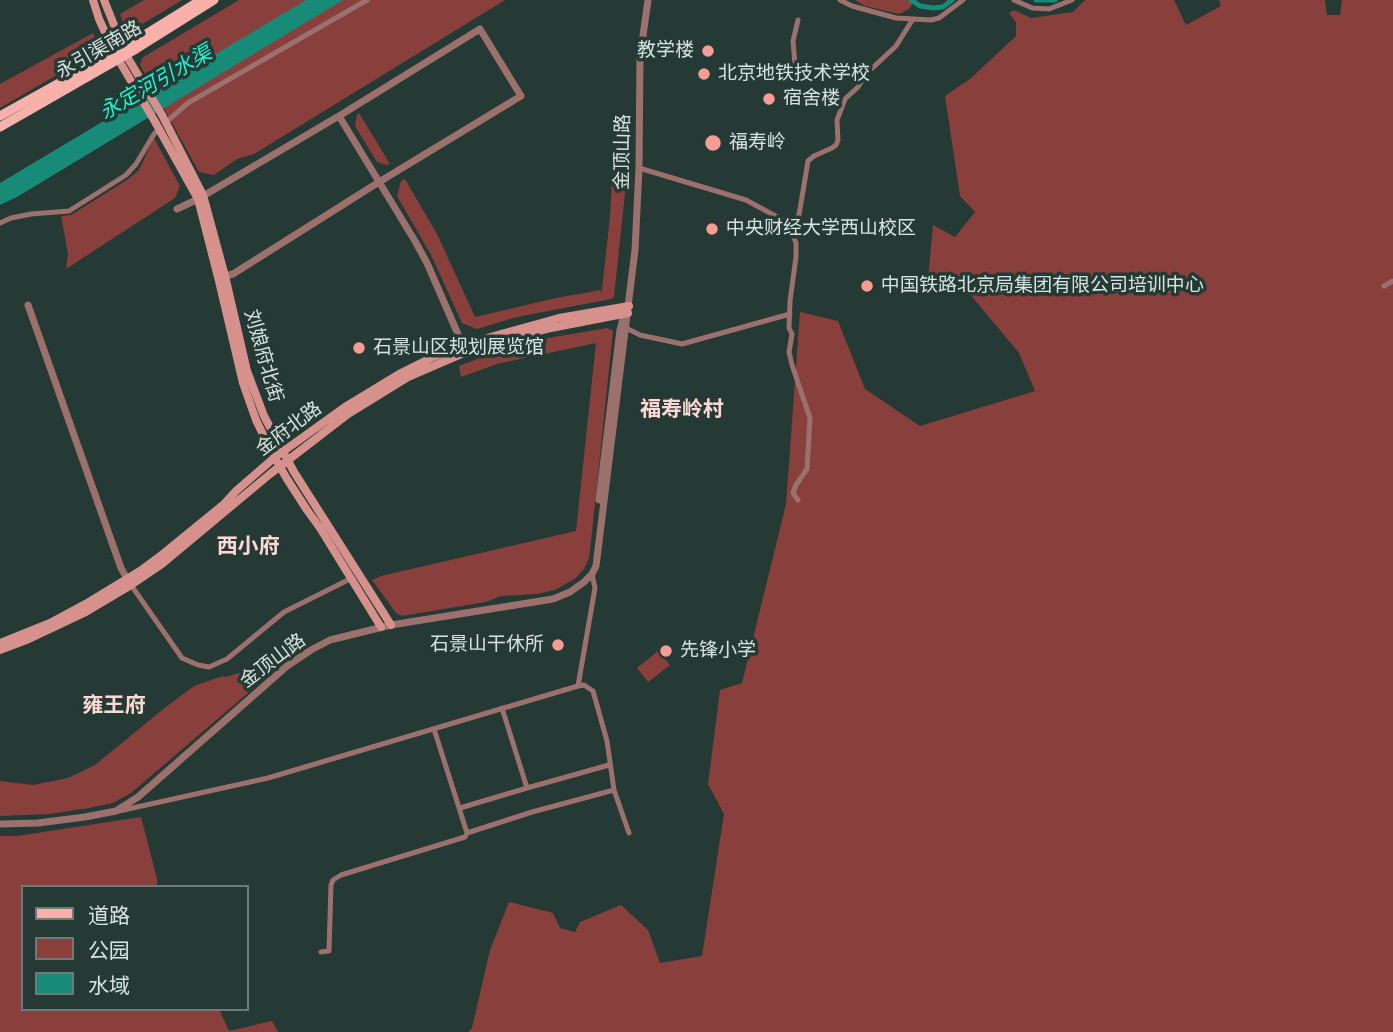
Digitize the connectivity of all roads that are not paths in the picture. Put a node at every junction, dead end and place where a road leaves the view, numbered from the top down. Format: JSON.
{"nodes":[{"id":1,"x":93,"y":0,"type":"edge"},
{"id":2,"x":104,"y":0,"type":"edge"},
{"id":3,"x":201,"y":0,"type":"edge"},
{"id":4,"x":214,"y":0,"type":"edge"},
{"id":5,"x":367,"y":0,"type":"edge"},
{"id":6,"x":648,"y":0,"type":"edge"},
{"id":7,"x":840,"y":0,"type":"edge"},
{"id":8,"x":962,"y":0,"type":"edge"},
{"id":9,"x":1014,"y":0,"type":"edge"},
{"id":10,"x":1072,"y":0,"type":"edge"},
{"id":11,"x":913,"y":19,"type":"junction"},
{"id":12,"x":798,"y":20,"type":"dead end"},
{"id":13,"x":120,"y":53,"type":"junction"},
{"id":14,"x":871,"y":69,"type":"junction"},
{"id":15,"x":0,"y":116,"type":"edge"},
{"id":16,"x":340,"y":116,"type":"junction"},
{"id":17,"x":160,"y":122,"type":"junction"},
{"id":18,"x":0,"y":127,"type":"edge"},
{"id":19,"x":639,"y":168,"type":"junction"},
{"id":20,"x":379,"y":182,"type":"junction"},
{"id":21,"x":200,"y":197,"type":"junction"},
{"id":22,"x":177,"y":209,"type":"dead end"},
{"id":23,"x":0,"y":223,"type":"edge"},
{"id":24,"x":790,"y":228,"type":"junction"},
{"id":25,"x":225,"y":276,"type":"junction"},
{"id":26,"x":1393,"y":281,"type":"edge"},
{"id":27,"x":1384,"y":286,"type":"dead end"},
{"id":28,"x":28,"y":305,"type":"dead end"},
{"id":29,"x":627,"y":311,"type":"junction"},
{"id":30,"x":790,"y":314,"type":"junction"},
{"id":31,"x":626,"y":328,"type":"junction"},
{"id":32,"x":464,"y":349,"type":"junction"},
{"id":33,"x":282,"y":453,"type":"junction"},
{"id":34,"x":274,"y":458,"type":"junction"},
{"id":35,"x":288,"y":461,"type":"junction"},
{"id":36,"x":280,"y":467,"type":"junction"},
{"id":37,"x":798,"y":500,"type":"dead end"},
{"id":38,"x":592,"y":574,"type":"junction"},
{"id":39,"x":356,"y":577,"type":"junction"},
{"id":40,"x":129,"y":582,"type":"junction"},
{"id":41,"x":391,"y":625,"type":"junction"},
{"id":42,"x":381,"y":627,"type":"junction"},
{"id":43,"x":0,"y":643,"type":"edge"},
{"id":44,"x":0,"y":650,"type":"edge"},
{"id":45,"x":578,"y":686,"type":"junction"},
{"id":46,"x":502,"y":708,"type":"junction"},
{"id":47,"x":434,"y":729,"type":"junction"},
{"id":48,"x":609,"y":765,"type":"dead end"},
{"id":49,"x":527,"y":788,"type":"junction"},
{"id":50,"x":614,"y":790,"type":"junction"},
{"id":51,"x":460,"y":808,"type":"junction"},
{"id":52,"x":116,"y":811,"type":"junction"},
{"id":53,"x":0,"y":824,"type":"edge"},
{"id":54,"x":467,"y":833,"type":"junction"},
{"id":55,"x":629,"y":833,"type":"dead end"},
{"id":56,"x":321,"y":951,"type":"dead end"}],
"edges":[{"from":1,"to":13,"type":"main road"},
{"from":2,"to":13,"type":"main road"},
{"from":3,"to":13,"type":"main road","name":"永引渠南路"},
{"from":4,"to":13,"type":"main road","name":"永引渠南路"},
{"from":5,"to":17,"type":"street"},
{"from":6,"to":19,"type":"street","name":"金顶山路"},
{"from":7,"to":11,"type":"street"},
{"from":8,"to":11,"type":"street"},
{"from":9,"to":10,"type":"street"},
{"from":11,"to":14,"type":"street"},
{"from":12,"to":14,"type":"street"},
{"from":13,"to":15,"type":"main road","name":"永引渠南路"},
{"from":13,"to":17,"type":"main road","name":"刘娘府北街"},
{"from":13,"to":18,"type":"main road","name":"永引渠南路"},
{"from":14,"to":24,"type":"street"},
{"from":16,"to":20,"type":"street"},
{"from":16,"to":20,"type":"street"},
{"from":16,"to":21,"type":"street"},
{"from":17,"to":21,"type":"main road","name":"刘娘府北街"},
{"from":17,"to":23,"type":"street"},
{"from":19,"to":24,"type":"street"},
{"from":19,"to":29,"type":"street","name":"金顶山路"},
{"from":20,"to":25,"type":"street"},
{"from":20,"to":32,"type":"street"},
{"from":21,"to":22,"type":"street"},
{"from":21,"to":25,"type":"main road","name":"刘娘府北街"},
{"from":21,"to":34,"type":"main road","name":"刘娘府北街"},
{"from":24,"to":30,"type":"street"},
{"from":25,"to":33,"type":"main road","name":"刘娘府北街"},
{"from":26,"to":27,"type":"street"},
{"from":28,"to":40,"type":"street"},
{"from":29,"to":31,"type":"street","name":"金顶山路"},
{"from":29,"to":32,"type":"main road","name":"金府北路"},
{"from":29,"to":38,"type":"street","name":"金顶山路"},
{"from":30,"to":31,"type":"street"},
{"from":30,"to":37,"type":"street"},
{"from":31,"to":38,"type":"street","name":"金顶山路"},
{"from":32,"to":33,"type":"main road","name":"金府北路"},
{"from":32,"to":35,"type":"main road","name":"金府北路"},
{"from":33,"to":34,"type":"main road","name":"金府北路"},
{"from":33,"to":35,"type":"main road","name":"刘娘府北街"},
{"from":34,"to":36,"type":"main road","name":"刘娘府北街"},
{"from":34,"to":40,"type":"main road","name":"金府北路"},
{"from":35,"to":36,"type":"main road","name":"金府北路"},
{"from":35,"to":39,"type":"main road","name":"刘娘府北街"},
{"from":36,"to":39,"type":"main road","name":"刘娘府北街"},
{"from":36,"to":40,"type":"main road","name":"金府北路"},
{"from":38,"to":41,"type":"street","name":"金顶山路"},
{"from":38,"to":45,"type":"street"},
{"from":39,"to":40,"type":"street"},
{"from":39,"to":41,"type":"main road","name":"刘娘府北街"},
{"from":39,"to":42,"type":"main road","name":"刘娘府北街"},
{"from":40,"to":43,"type":"main road","name":"金府北路"},
{"from":40,"to":44,"type":"main road","name":"金府北路"},
{"from":41,"to":42,"type":"street","name":"金顶山路"},
{"from":42,"to":52,"type":"street","name":"金顶山路"},
{"from":45,"to":46,"type":"street"},
{"from":45,"to":50,"type":"street"},
{"from":46,"to":47,"type":"street"},
{"from":46,"to":49,"type":"street"},
{"from":47,"to":51,"type":"street"},
{"from":47,"to":52,"type":"street"},
{"from":48,"to":49,"type":"street"},
{"from":49,"to":51,"type":"street"},
{"from":50,"to":54,"type":"street"},
{"from":50,"to":55,"type":"street"},
{"from":51,"to":54,"type":"street"},
{"from":52,"to":53,"type":"street","name":"金顶山路"},
{"from":54,"to":56,"type":"street"}]}
